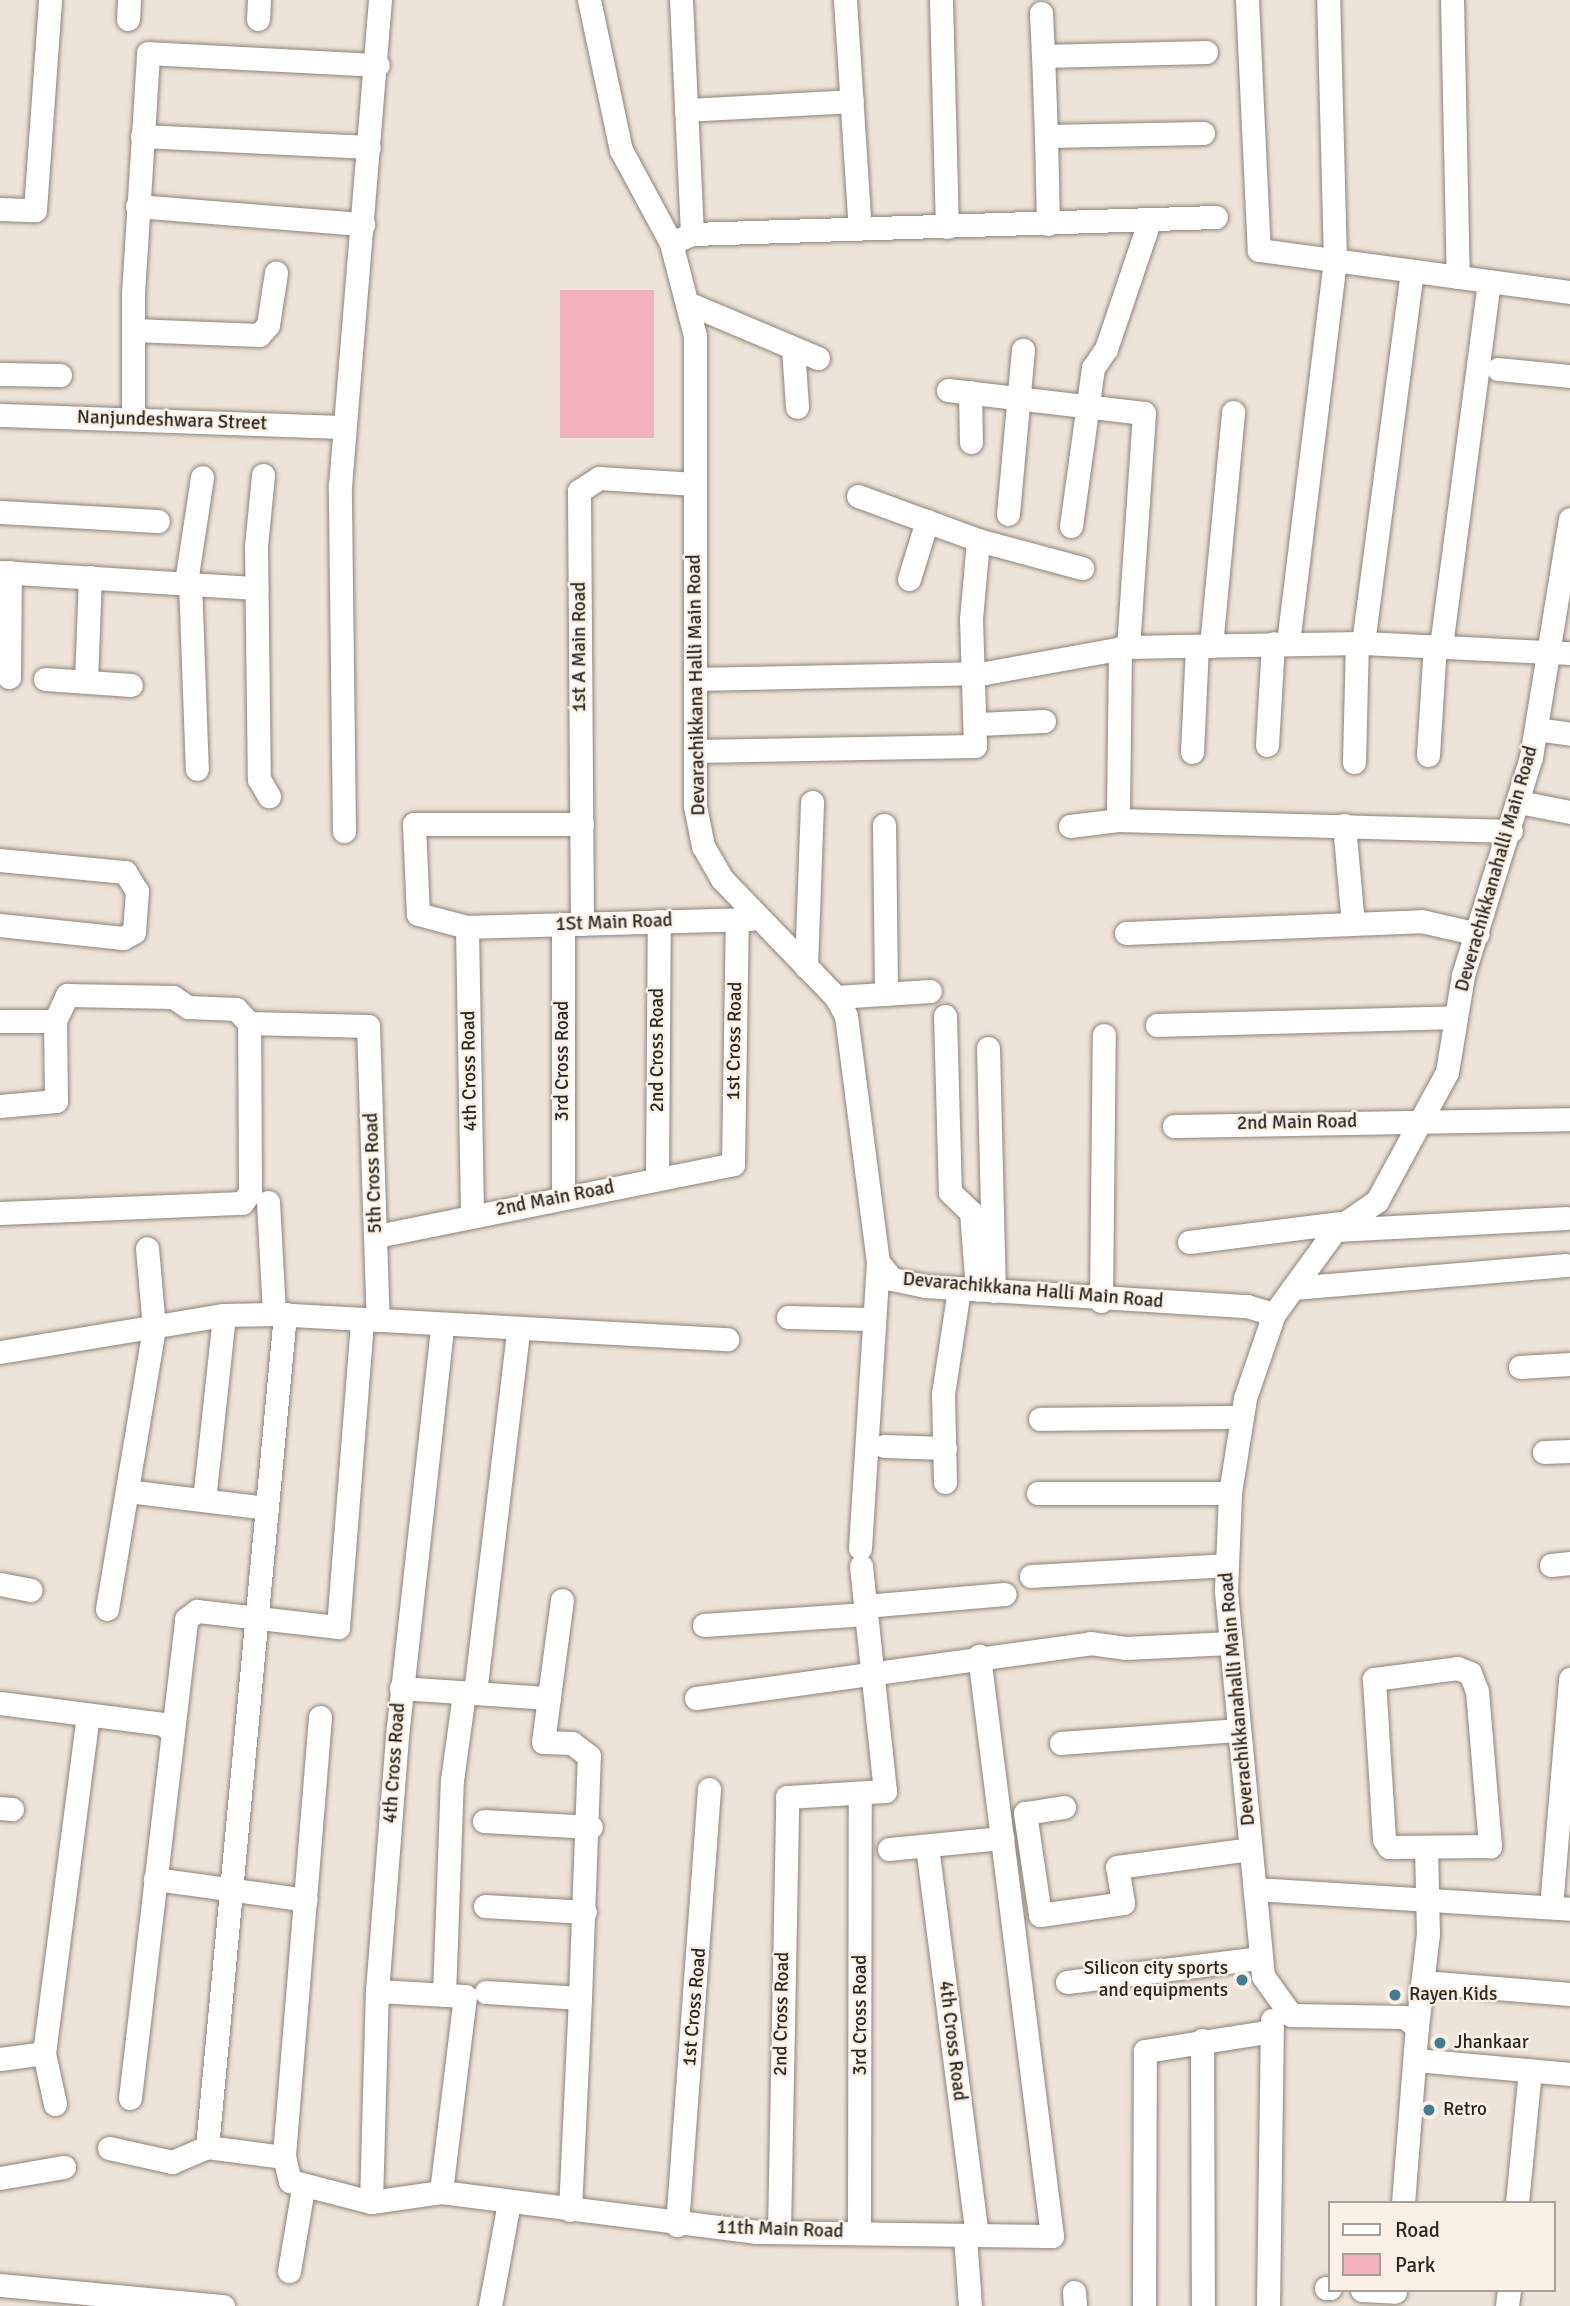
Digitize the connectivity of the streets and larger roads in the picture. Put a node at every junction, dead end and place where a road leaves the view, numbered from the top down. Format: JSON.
{"nodes":[{"id":1,"x":50,"y":0,"type":"edge"},
{"id":2,"x":380,"y":0,"type":"edge"},
{"id":3,"x":589,"y":0,"type":"edge"},
{"id":4,"x":681,"y":0,"type":"edge"},
{"id":5,"x":845,"y":0,"type":"edge"},
{"id":6,"x":941,"y":0,"type":"edge"},
{"id":7,"x":1247,"y":0,"type":"edge"},
{"id":8,"x":1328,"y":0,"type":"edge"},
{"id":9,"x":1452,"y":0,"type":"edge"},
{"id":10,"x":1041,"y":12,"type":"dead end"},
{"id":11,"x":1206,"y":51,"type":"dead end"},
{"id":12,"x":1043,"y":57,"type":"junction"},
{"id":13,"x":378,"y":65,"type":"junction"},
{"id":14,"x":852,"y":101,"type":"junction"},
{"id":15,"x":686,"y":110,"type":"junction"},
{"id":16,"x":1203,"y":133,"type":"dead end"},
{"id":17,"x":142,"y":136,"type":"junction"},
{"id":18,"x":1046,"y":136,"type":"junction"},
{"id":19,"x":369,"y":147,"type":"junction"},
{"id":20,"x":137,"y":206,"type":"junction"},
{"id":21,"x":0,"y":209,"type":"edge"},
{"id":22,"x":1216,"y":217,"type":"dead end"},
{"id":23,"x":1149,"y":222,"type":"junction"},
{"id":24,"x":363,"y":224,"type":"junction"},
{"id":25,"x":1048,"y":225,"type":"junction"},
{"id":26,"x":947,"y":227,"type":"junction"},
{"id":27,"x":860,"y":229,"type":"junction"},
{"id":28,"x":681,"y":239,"type":"junction"},
{"id":29,"x":1335,"y":260,"type":"junction"},
{"id":30,"x":1412,"y":271,"type":"junction"},
{"id":31,"x":275,"y":273,"type":"dead end"},
{"id":32,"x":1458,"y":277,"type":"junction"},
{"id":33,"x":1489,"y":281,"type":"junction"},
{"id":34,"x":1570,"y":292,"type":"edge"},
{"id":35,"x":690,"y":304,"type":"junction"},
{"id":36,"x":133,"y":330,"type":"junction"},
{"id":37,"x":793,"y":348,"type":"junction"},
{"id":38,"x":1023,"y":351,"type":"dead end"},
{"id":39,"x":818,"y":358,"type":"dead end"},
{"id":40,"x":1498,"y":369,"type":"dead end"},
{"id":41,"x":0,"y":374,"type":"edge"},
{"id":42,"x":60,"y":375,"type":"dead end"},
{"id":43,"x":1570,"y":376,"type":"edge"},
{"id":44,"x":1021,"y":398,"type":"junction"},
{"id":45,"x":1085,"y":405,"type":"junction"},
{"id":46,"x":797,"y":407,"type":"dead end"},
{"id":47,"x":1233,"y":412,"type":"dead end"},
{"id":48,"x":0,"y":415,"type":"edge"},
{"id":49,"x":133,"y":419,"type":"junction"},
{"id":50,"x":344,"y":426,"type":"junction"},
{"id":51,"x":971,"y":442,"type":"dead end"},
{"id":52,"x":263,"y":475,"type":"dead end"},
{"id":53,"x":202,"y":477,"type":"dead end"},
{"id":54,"x":695,"y":484,"type":"junction"},
{"id":55,"x":858,"y":496,"type":"dead end"},
{"id":56,"x":0,"y":512,"type":"edge"},
{"id":57,"x":1008,"y":514,"type":"dead end"},
{"id":58,"x":1570,"y":519,"type":"edge"},
{"id":59,"x":927,"y":521,"type":"junction"},
{"id":60,"x":158,"y":522,"type":"dead end"},
{"id":61,"x":1071,"y":526,"type":"dead end"},
{"id":62,"x":978,"y":540,"type":"junction"},
{"id":63,"x":1082,"y":568,"type":"dead end"},
{"id":64,"x":5,"y":572,"type":"edge"},
{"id":65,"x":90,"y":576,"type":"junction"},
{"id":66,"x":909,"y":579,"type":"dead end"},
{"id":67,"x":1566,"y":580,"type":"edge"},
{"id":68,"x":188,"y":582,"type":"junction"},
{"id":69,"x":257,"y":588,"type":"junction"},
{"id":70,"x":1281,"y":643,"type":"junction"},
{"id":71,"x":1360,"y":643,"type":"junction"},
{"id":72,"x":1438,"y":645,"type":"junction"},
{"id":73,"x":1204,"y":646,"type":"junction"},
{"id":74,"x":1124,"y":647,"type":"junction"},
{"id":75,"x":1560,"y":652,"type":"edge"},
{"id":76,"x":977,"y":673,"type":"junction"},
{"id":77,"x":9,"y":677,"type":"dead end"},
{"id":78,"x":46,"y":679,"type":"dead end"},
{"id":79,"x":695,"y":679,"type":"junction"},
{"id":80,"x":86,"y":681,"type":"junction"},
{"id":81,"x":131,"y":685,"type":"dead end"},
{"id":82,"x":1044,"y":721,"type":"dead end"},
{"id":83,"x":978,"y":724,"type":"junction"},
{"id":84,"x":1536,"y":730,"type":"junction"},
{"id":85,"x":1570,"y":734,"type":"edge"},
{"id":86,"x":1267,"y":745,"type":"dead end"},
{"id":87,"x":695,"y":751,"type":"junction"},
{"id":88,"x":1192,"y":752,"type":"dead end"},
{"id":89,"x":1428,"y":755,"type":"dead end"},
{"id":90,"x":1354,"y":762,"type":"dead end"},
{"id":91,"x":197,"y":769,"type":"dead end"},
{"id":92,"x":269,"y":796,"type":"dead end"},
{"id":93,"x":812,"y":802,"type":"dead end"},
{"id":94,"x":1519,"y":802,"type":"junction"},
{"id":95,"x":1570,"y":811,"type":"edge"},
{"id":96,"x":1118,"y":820,"type":"junction"},
{"id":97,"x":582,"y":824,"type":"junction"},
{"id":98,"x":884,"y":825,"type":"dead end"},
{"id":99,"x":1344,"y":825,"type":"junction"},
{"id":100,"x":1070,"y":826,"type":"dead end"},
{"id":101,"x":344,"y":831,"type":"dead end"},
{"id":102,"x":1511,"y":831,"type":"junction"},
{"id":103,"x":0,"y":860,"type":"edge"},
{"id":104,"x":737,"y":919,"type":"junction"},
{"id":105,"x":760,"y":920,"type":"junction"},
{"id":106,"x":659,"y":921,"type":"junction"},
{"id":107,"x":573,"y":924,"type":"junction"},
{"id":108,"x":1353,"y":924,"type":"junction"},
{"id":109,"x":0,"y":925,"type":"edge"},
{"id":110,"x":467,"y":927,"type":"junction"},
{"id":111,"x":1126,"y":933,"type":"dead end"},
{"id":112,"x":1478,"y":934,"type":"junction"},
{"id":113,"x":806,"y":967,"type":"junction"},
{"id":114,"x":930,"y":991,"type":"dead end"},
{"id":115,"x":886,"y":994,"type":"junction"},
{"id":116,"x":835,"y":997,"type":"junction"},
{"id":117,"x":945,"y":1016,"type":"dead end"},
{"id":118,"x":1456,"y":1017,"type":"junction"},
{"id":119,"x":0,"y":1021,"type":"edge"},
{"id":120,"x":55,"y":1021,"type":"junction"},
{"id":121,"x":249,"y":1023,"type":"junction"},
{"id":122,"x":1157,"y":1025,"type":"dead end"},
{"id":123,"x":1104,"y":1034,"type":"dead end"},
{"id":124,"x":988,"y":1048,"type":"dead end"},
{"id":125,"x":0,"y":1106,"type":"edge"},
{"id":126,"x":1570,"y":1119,"type":"edge"},
{"id":127,"x":1420,"y":1121,"type":"junction"},
{"id":128,"x":1174,"y":1126,"type":"dead end"},
{"id":129,"x":733,"y":1164,"type":"joint"},
{"id":130,"x":657,"y":1179,"type":"junction"},
{"id":131,"x":563,"y":1197,"type":"junction"},
{"id":132,"x":268,"y":1202,"type":"dead end"},
{"id":133,"x":0,"y":1213,"type":"edge"},
{"id":134,"x":472,"y":1215,"type":"junction"},
{"id":135,"x":1567,"y":1218,"type":"dead end"},
{"id":136,"x":1341,"y":1226,"type":"junction"},
{"id":137,"x":377,"y":1236,"type":"junction"},
{"id":138,"x":1189,"y":1242,"type":"dead end"},
{"id":139,"x":147,"y":1248,"type":"dead end"},
{"id":140,"x":878,"y":1262,"type":"junction"},
{"id":141,"x":1566,"y":1265,"type":"dead end"},
{"id":142,"x":1293,"y":1288,"type":"junction"},
{"id":143,"x":977,"y":1290,"type":"junction"},
{"id":144,"x":1101,"y":1301,"type":"junction"},
{"id":145,"x":280,"y":1314,"type":"junction"},
{"id":146,"x":1274,"y":1314,"type":"junction"},
{"id":147,"x":224,"y":1315,"type":"junction"},
{"id":148,"x":789,"y":1317,"type":"dead end"},
{"id":149,"x":370,"y":1320,"type":"junction"},
{"id":150,"x":870,"y":1320,"type":"junction"},
{"id":151,"x":442,"y":1326,"type":"junction"},
{"id":152,"x":154,"y":1328,"type":"junction"},
{"id":153,"x":518,"y":1331,"type":"junction"},
{"id":154,"x":727,"y":1339,"type":"dead end"},
{"id":155,"x":0,"y":1352,"type":"edge"},
{"id":156,"x":1570,"y":1364,"type":"edge"},
{"id":157,"x":1520,"y":1367,"type":"dead end"},
{"id":158,"x":1242,"y":1417,"type":"junction"},
{"id":159,"x":1040,"y":1419,"type":"dead end"},
{"id":160,"x":884,"y":1446,"type":"dead end"},
{"id":161,"x":945,"y":1448,"type":"junction"},
{"id":162,"x":1570,"y":1451,"type":"edge"},
{"id":163,"x":1544,"y":1452,"type":"dead end"},
{"id":164,"x":945,"y":1482,"type":"dead end"},
{"id":165,"x":127,"y":1491,"type":"junction"},
{"id":166,"x":1038,"y":1493,"type":"dead end"},
{"id":167,"x":1230,"y":1493,"type":"junction"},
{"id":168,"x":204,"y":1500,"type":"junction"},
{"id":169,"x":267,"y":1508,"type":"junction"},
{"id":170,"x":1227,"y":1565,"type":"junction"},
{"id":171,"x":1031,"y":1576,"type":"dead end"},
{"id":172,"x":0,"y":1584,"type":"edge"},
{"id":173,"x":30,"y":1590,"type":"dead end"},
{"id":174,"x":1003,"y":1594,"type":"dead end"},
{"id":175,"x":562,"y":1600,"type":"dead end"},
{"id":176,"x":107,"y":1609,"type":"dead end"},
{"id":177,"x":865,"y":1610,"type":"junction"},
{"id":178,"x":258,"y":1620,"type":"junction"},
{"id":179,"x":705,"y":1625,"type":"dead end"},
{"id":180,"x":1231,"y":1643,"type":"junction"},
{"id":181,"x":979,"y":1656,"type":"junction"},
{"id":182,"x":876,"y":1671,"type":"junction"},
{"id":183,"x":1570,"y":1679,"type":"edge"},
{"id":184,"x":401,"y":1688,"type":"junction"},
{"id":185,"x":470,"y":1693,"type":"junction"},
{"id":186,"x":549,"y":1698,"type":"junction"},
{"id":187,"x":696,"y":1698,"type":"dead end"},
{"id":188,"x":0,"y":1703,"type":"edge"},
{"id":189,"x":88,"y":1716,"type":"junction"},
{"id":190,"x":320,"y":1717,"type":"dead end"},
{"id":191,"x":1239,"y":1730,"type":"junction"},
{"id":192,"x":171,"y":1731,"type":"junction"},
{"id":193,"x":1060,"y":1743,"type":"dead end"},
{"id":194,"x":709,"y":1789,"type":"dead end"},
{"id":195,"x":860,"y":1797,"type":"junction"},
{"id":196,"x":1064,"y":1807,"type":"dead end"},
{"id":197,"x":484,"y":1821,"type":"dead end"},
{"id":198,"x":591,"y":1827,"type":"junction"},
{"id":199,"x":1002,"y":1838,"type":"junction"},
{"id":200,"x":927,"y":1846,"type":"junction"},
{"id":201,"x":1426,"y":1848,"type":"junction"},
{"id":202,"x":889,"y":1849,"type":"dead end"},
{"id":203,"x":1250,"y":1849,"type":"junction"},
{"id":204,"x":155,"y":1879,"type":"junction"},
{"id":205,"x":1255,"y":1889,"type":"junction"},
{"id":206,"x":233,"y":1890,"type":"junction"},
{"id":207,"x":306,"y":1900,"type":"junction"},
{"id":208,"x":1426,"y":1900,"type":"junction"},
{"id":209,"x":485,"y":1906,"type":"dead end"},
{"id":210,"x":1560,"y":1908,"type":"edge"},
{"id":211,"x":585,"y":1912,"type":"junction"},
{"id":212,"x":1261,"y":1958,"type":"junction"},
{"id":213,"x":1067,"y":1982,"type":"dead end"},
{"id":214,"x":1423,"y":1982,"type":"junction"},
{"id":215,"x":377,"y":1991,"type":"junction"},
{"id":216,"x":486,"y":1992,"type":"dead end"},
{"id":217,"x":1570,"y":1994,"type":"edge"},
{"id":218,"x":444,"y":1995,"type":"junction"},
{"id":219,"x":580,"y":1998,"type":"junction"},
{"id":220,"x":1283,"y":2004,"type":"junction"},
{"id":221,"x":1417,"y":2027,"type":"junction"},
{"id":222,"x":1268,"y":2032,"type":"junction"},
{"id":223,"x":1202,"y":2040,"type":"junction"},
{"id":224,"x":44,"y":2053,"type":"junction"},
{"id":225,"x":0,"y":2059,"type":"edge"},
{"id":226,"x":1416,"y":2060,"type":"junction"},
{"id":227,"x":1530,"y":2071,"type":"junction"},
{"id":228,"x":1570,"y":2074,"type":"edge"},
{"id":229,"x":130,"y":2098,"type":"dead end"},
{"id":230,"x":55,"y":2104,"type":"dead end"},
{"id":231,"x":207,"y":2147,"type":"junction"},
{"id":232,"x":109,"y":2148,"type":"dead end"},
{"id":233,"x":285,"y":2157,"type":"junction"},
{"id":234,"x":64,"y":2167,"type":"dead end"},
{"id":235,"x":0,"y":2178,"type":"edge"},
{"id":236,"x":303,"y":2188,"type":"junction"},
{"id":237,"x":441,"y":2192,"type":"junction"},
{"id":238,"x":1403,"y":2201,"type":"edge"},
{"id":239,"x":1517,"y":2201,"type":"edge"},
{"id":240,"x":370,"y":2202,"type":"junction"},
{"id":241,"x":509,"y":2202,"type":"junction"},
{"id":242,"x":570,"y":2210,"type":"junction"},
{"id":243,"x":677,"y":2225,"type":"junction"},
{"id":244,"x":779,"y":2232,"type":"junction"},
{"id":245,"x":859,"y":2234,"type":"junction"},
{"id":246,"x":971,"y":2235,"type":"junction"},
{"id":247,"x":289,"y":2271,"type":"dead end"},
{"id":248,"x":0,"y":2285,"type":"edge"},
{"id":249,"x":1373,"y":2292,"type":"edge"},
{"id":250,"x":1395,"y":2296,"type":"edge"},
{"id":251,"x":116,"y":2301,"type":"edge"},
{"id":252,"x":194,"y":2305,"type":"edge"},
{"id":253,"x":223,"y":2306,"type":"edge"},
{"id":254,"x":490,"y":2306,"type":"edge"},
{"id":255,"x":970,"y":2306,"type":"edge"},
{"id":256,"x":1144,"y":2306,"type":"edge"},
{"id":257,"x":1203,"y":2306,"type":"edge"},
{"id":258,"x":1268,"y":2306,"type":"edge"}],
"edges":[{"from":1,"to":21,"type":"street"},
{"from":2,"to":13,"type":"street"},
{"from":3,"to":28,"type":"street","name":"Devarachikkana Halli Main Road"},
{"from":4,"to":15,"type":"street"},
{"from":5,"to":14,"type":"street"},
{"from":6,"to":26,"type":"street"},
{"from":7,"to":29,"type":"street"},
{"from":8,"to":29,"type":"street"},
{"from":9,"to":32,"type":"street"},
{"from":10,"to":12,"type":"street"},
{"from":11,"to":12,"type":"street"},
{"from":12,"to":18,"type":"street"},
{"from":13,"to":17,"type":"street"},
{"from":13,"to":19,"type":"street"},
{"from":14,"to":15,"type":"street"},
{"from":14,"to":27,"type":"street"},
{"from":15,"to":28,"type":"street"},
{"from":16,"to":18,"type":"street"},
{"from":17,"to":19,"type":"street"},
{"from":17,"to":20,"type":"street"},
{"from":18,"to":25,"type":"street"},
{"from":19,"to":24,"type":"street"},
{"from":20,"to":24,"type":"street"},
{"from":20,"to":36,"type":"street"},
{"from":22,"to":23,"type":"street"},
{"from":23,"to":25,"type":"street"},
{"from":23,"to":45,"type":"street"},
{"from":24,"to":50,"type":"street"},
{"from":25,"to":26,"type":"street"},
{"from":26,"to":27,"type":"street"},
{"from":27,"to":28,"type":"street"},
{"from":28,"to":35,"type":"street","name":"Devarachikkana Halli Main Road"},
{"from":29,"to":30,"type":"street"},
{"from":29,"to":70,"type":"street"},
{"from":30,"to":32,"type":"street"},
{"from":30,"to":71,"type":"street"},
{"from":31,"to":36,"type":"street"},
{"from":32,"to":33,"type":"street"},
{"from":33,"to":34,"type":"street"},
{"from":33,"to":72,"type":"street"},
{"from":35,"to":37,"type":"street"},
{"from":35,"to":54,"type":"street","name":"Devarachikkana Halli Main Road"},
{"from":36,"to":49,"type":"street"},
{"from":37,"to":39,"type":"street"},
{"from":37,"to":46,"type":"street"},
{"from":38,"to":44,"type":"street"},
{"from":40,"to":43,"type":"street"},
{"from":41,"to":42,"type":"street"},
{"from":44,"to":45,"type":"street"},
{"from":44,"to":51,"type":"street"},
{"from":44,"to":57,"type":"street"},
{"from":45,"to":61,"type":"street"},
{"from":45,"to":74,"type":"street"},
{"from":47,"to":73,"type":"street"},
{"from":48,"to":49,"type":"street","name":"Nanjundeshwara Street"},
{"from":49,"to":50,"type":"street","name":"Nanjundeshwara Street"},
{"from":50,"to":101,"type":"street"},
{"from":52,"to":69,"type":"street"},
{"from":53,"to":68,"type":"street"},
{"from":54,"to":79,"type":"street","name":"Devarachikkana Halli Main Road"},
{"from":54,"to":97,"type":"street","name":"1st A Main Road"},
{"from":55,"to":59,"type":"street"},
{"from":56,"to":60,"type":"street"},
{"from":58,"to":67,"type":"street","name":"Deverachikkanahalli Main Road"},
{"from":59,"to":62,"type":"street"},
{"from":59,"to":66,"type":"street"},
{"from":62,"to":63,"type":"street"},
{"from":62,"to":76,"type":"street"},
{"from":64,"to":65,"type":"street"},
{"from":64,"to":77,"type":"street"},
{"from":65,"to":68,"type":"street"},
{"from":65,"to":80,"type":"street"},
{"from":67,"to":75,"type":"street","name":"Deverachikkanahalli Main Road"},
{"from":68,"to":69,"type":"street"},
{"from":68,"to":91,"type":"street"},
{"from":69,"to":92,"type":"street"},
{"from":70,"to":71,"type":"street"},
{"from":70,"to":73,"type":"street"},
{"from":70,"to":86,"type":"street"},
{"from":71,"to":72,"type":"street"},
{"from":71,"to":90,"type":"street"},
{"from":72,"to":75,"type":"street"},
{"from":72,"to":89,"type":"street"},
{"from":73,"to":74,"type":"street"},
{"from":73,"to":88,"type":"street"},
{"from":74,"to":76,"type":"street"},
{"from":74,"to":96,"type":"street"},
{"from":75,"to":84,"type":"street","name":"Deverachikkanahalli Main Road"},
{"from":76,"to":79,"type":"street"},
{"from":76,"to":83,"type":"street"},
{"from":78,"to":80,"type":"street"},
{"from":79,"to":87,"type":"street","name":"Devarachikkana Halli Main Road"},
{"from":80,"to":81,"type":"street"},
{"from":82,"to":83,"type":"street"},
{"from":83,"to":87,"type":"street"},
{"from":84,"to":85,"type":"street"},
{"from":84,"to":94,"type":"street","name":"Deverachikkanahalli Main Road"},
{"from":87,"to":105,"type":"street","name":"Devarachikkana Halli Main Road"},
{"from":93,"to":113,"type":"street"},
{"from":94,"to":95,"type":"street"},
{"from":94,"to":102,"type":"street","name":"Deverachikkanahalli Main Road"},
{"from":96,"to":99,"type":"street"},
{"from":96,"to":100,"type":"street"},
{"from":97,"to":107,"type":"street","name":"1st A Main Road"},
{"from":97,"to":110,"type":"street","name":"1St Main Road"},
{"from":98,"to":115,"type":"street"},
{"from":99,"to":102,"type":"street"},
{"from":99,"to":108,"type":"street"},
{"from":102,"to":112,"type":"street","name":"Deverachikkanahalli Main Road"},
{"from":103,"to":109,"type":"street"},
{"from":104,"to":105,"type":"street","name":"1St Main Road"},
{"from":104,"to":106,"type":"street","name":"1St Main Road"},
{"from":104,"to":129,"type":"street","name":"1st Cross Road"},
{"from":105,"to":113,"type":"street","name":"Devarachikkana Halli Main Road"},
{"from":106,"to":107,"type":"street","name":"1St Main Road"},
{"from":106,"to":130,"type":"street","name":"2nd Cross Road"},
{"from":107,"to":110,"type":"street","name":"1St Main Road"},
{"from":107,"to":131,"type":"street","name":"3rd Cross Road"},
{"from":108,"to":111,"type":"street"},
{"from":108,"to":112,"type":"street"},
{"from":110,"to":134,"type":"street","name":"4th Cross Road"},
{"from":112,"to":118,"type":"street","name":"Deverachikkanahalli Main Road"},
{"from":113,"to":116,"type":"street","name":"Devarachikkana Halli Main Road"},
{"from":114,"to":115,"type":"street"},
{"from":115,"to":116,"type":"street"},
{"from":116,"to":140,"type":"street","name":"Devarachikkana Halli Main Road"},
{"from":117,"to":143,"type":"street"},
{"from":118,"to":122,"type":"street"},
{"from":118,"to":127,"type":"street","name":"Deverachikkanahalli Main Road"},
{"from":119,"to":120,"type":"street"},
{"from":120,"to":121,"type":"street"},
{"from":120,"to":125,"type":"street"},
{"from":121,"to":133,"type":"street"},
{"from":121,"to":137,"type":"street","name":"5th Cross Road"},
{"from":123,"to":144,"type":"street"},
{"from":124,"to":143,"type":"street"},
{"from":126,"to":127,"type":"street","name":"2nd Main Road"},
{"from":127,"to":128,"type":"street","name":"2nd Main Road"},
{"from":127,"to":136,"type":"street","name":"Deverachikkanahalli Main Road"},
{"from":129,"to":130,"type":"street","name":"2nd Main Road"},
{"from":130,"to":131,"type":"street","name":"2nd Main Road"},
{"from":131,"to":134,"type":"street","name":"2nd Main Road"},
{"from":132,"to":145,"type":"street"},
{"from":134,"to":137,"type":"street","name":"2nd Main Road"},
{"from":135,"to":136,"type":"street"},
{"from":136,"to":138,"type":"street"},
{"from":136,"to":142,"type":"street","name":"Deverachikkanahalli Main Road"},
{"from":137,"to":149,"type":"street","name":"5th Cross Road"},
{"from":139,"to":152,"type":"street"},
{"from":140,"to":143,"type":"street","name":"Devarachikkana Halli Main Road"},
{"from":140,"to":150,"type":"street"},
{"from":141,"to":142,"type":"street"},
{"from":142,"to":146,"type":"street","name":"Deverachikkanahalli Main Road"},
{"from":143,"to":144,"type":"street","name":"Devarachikkana Halli Main Road"},
{"from":143,"to":161,"type":"street"},
{"from":144,"to":146,"type":"street","name":"Devarachikkana Halli Main Road"},
{"from":145,"to":147,"type":"street"},
{"from":145,"to":149,"type":"street"},
{"from":145,"to":169,"type":"street"},
{"from":146,"to":158,"type":"street","name":"Deverachikkanahalli Main Road"},
{"from":147,"to":152,"type":"street"},
{"from":147,"to":168,"type":"street"},
{"from":148,"to":150,"type":"street"},
{"from":149,"to":151,"type":"street"},
{"from":149,"to":178,"type":"street","name":"5th Cross Road"},
{"from":150,"to":177,"type":"street"},
{"from":151,"to":153,"type":"street"},
{"from":151,"to":184,"type":"street","name":"4th Cross Road"},
{"from":152,"to":155,"type":"street"},
{"from":152,"to":165,"type":"street"},
{"from":153,"to":154,"type":"street"},
{"from":153,"to":185,"type":"street"},
{"from":156,"to":157,"type":"street"},
{"from":158,"to":159,"type":"street"},
{"from":158,"to":167,"type":"street","name":"Deverachikkanahalli Main Road"},
{"from":160,"to":161,"type":"street"},
{"from":161,"to":164,"type":"street"},
{"from":162,"to":163,"type":"street"},
{"from":165,"to":168,"type":"street"},
{"from":165,"to":176,"type":"street"},
{"from":166,"to":167,"type":"street"},
{"from":167,"to":170,"type":"street","name":"Deverachikkanahalli Main Road"},
{"from":168,"to":169,"type":"street"},
{"from":169,"to":178,"type":"street"},
{"from":170,"to":171,"type":"street"},
{"from":170,"to":180,"type":"street","name":"Deverachikkanahalli Main Road"},
{"from":172,"to":173,"type":"street"},
{"from":174,"to":177,"type":"street"},
{"from":175,"to":186,"type":"street"},
{"from":177,"to":179,"type":"street"},
{"from":177,"to":182,"type":"street"},
{"from":178,"to":192,"type":"street"},
{"from":178,"to":206,"type":"street"},
{"from":180,"to":181,"type":"street"},
{"from":180,"to":191,"type":"street","name":"Deverachikkanahalli Main Road"},
{"from":181,"to":182,"type":"street"},
{"from":181,"to":199,"type":"street"},
{"from":182,"to":187,"type":"street"},
{"from":182,"to":195,"type":"street"},
{"from":183,"to":210,"type":"street"},
{"from":184,"to":185,"type":"street"},
{"from":184,"to":215,"type":"street","name":"4th Cross Road"},
{"from":185,"to":186,"type":"street"},
{"from":185,"to":218,"type":"street"},
{"from":186,"to":198,"type":"street"},
{"from":188,"to":189,"type":"street"},
{"from":189,"to":192,"type":"street"},
{"from":189,"to":224,"type":"street"},
{"from":190,"to":207,"type":"street"},
{"from":191,"to":193,"type":"street"},
{"from":191,"to":203,"type":"street","name":"Deverachikkanahalli Main Road"},
{"from":192,"to":204,"type":"street"},
{"from":194,"to":243,"type":"street","name":"1st Cross Road"},
{"from":195,"to":244,"type":"street","name":"2nd Cross Road"},
{"from":195,"to":245,"type":"street","name":"3rd Cross Road"},
{"from":196,"to":203,"type":"street"},
{"from":197,"to":198,"type":"street"},
{"from":198,"to":211,"type":"street"},
{"from":199,"to":200,"type":"street"},
{"from":199,"to":246,"type":"street","name":"11th Main Road"},
{"from":200,"to":202,"type":"street"},
{"from":200,"to":246,"type":"street","name":"4th Cross Road"},
{"from":201,"to":201,"type":"street"},
{"from":201,"to":208,"type":"street"},
{"from":203,"to":205,"type":"street","name":"Deverachikkanahalli Main Road"},
{"from":204,"to":206,"type":"street"},
{"from":204,"to":229,"type":"street"},
{"from":205,"to":208,"type":"street"},
{"from":205,"to":212,"type":"street","name":"Deverachikkanahalli Main Road"},
{"from":206,"to":207,"type":"street"},
{"from":206,"to":231,"type":"street"},
{"from":207,"to":233,"type":"street"},
{"from":208,"to":210,"type":"street"},
{"from":208,"to":214,"type":"street"},
{"from":209,"to":211,"type":"street"},
{"from":211,"to":219,"type":"street"},
{"from":212,"to":213,"type":"street"},
{"from":212,"to":220,"type":"street","name":"Deverachikkanahalli Main Road"},
{"from":214,"to":217,"type":"street"},
{"from":214,"to":221,"type":"street"},
{"from":215,"to":218,"type":"street"},
{"from":215,"to":240,"type":"street","name":"4th Cross Road"},
{"from":216,"to":219,"type":"street"},
{"from":218,"to":237,"type":"street"},
{"from":219,"to":242,"type":"street"},
{"from":220,"to":221,"type":"street"},
{"from":220,"to":222,"type":"street"},
{"from":221,"to":226,"type":"street"},
{"from":222,"to":223,"type":"street"},
{"from":222,"to":258,"type":"street"},
{"from":223,"to":256,"type":"street"},
{"from":223,"to":257,"type":"street"},
{"from":224,"to":225,"type":"street"},
{"from":224,"to":230,"type":"street"},
{"from":226,"to":227,"type":"street"},
{"from":226,"to":238,"type":"street"},
{"from":227,"to":228,"type":"street"},
{"from":227,"to":239,"type":"street"},
{"from":231,"to":232,"type":"street"},
{"from":231,"to":233,"type":"street"},
{"from":233,"to":236,"type":"street"},
{"from":234,"to":235,"type":"street"},
{"from":236,"to":240,"type":"street","name":"11th Main Road"},
{"from":236,"to":247,"type":"street"},
{"from":237,"to":240,"type":"street","name":"11th Main Road"},
{"from":237,"to":241,"type":"street","name":"11th Main Road"},
{"from":241,"to":242,"type":"street","name":"11th Main Road"},
{"from":241,"to":254,"type":"street"},
{"from":242,"to":243,"type":"street","name":"11th Main Road"},
{"from":243,"to":244,"type":"street","name":"11th Main Road"},
{"from":244,"to":245,"type":"street","name":"11th Main Road"},
{"from":245,"to":246,"type":"street","name":"11th Main Road"},
{"from":246,"to":255,"type":"street"},
{"from":248,"to":251,"type":"street"},
{"from":249,"to":250,"type":"street"},
{"from":251,"to":252,"type":"street"},
{"from":252,"to":253,"type":"street"}]}
